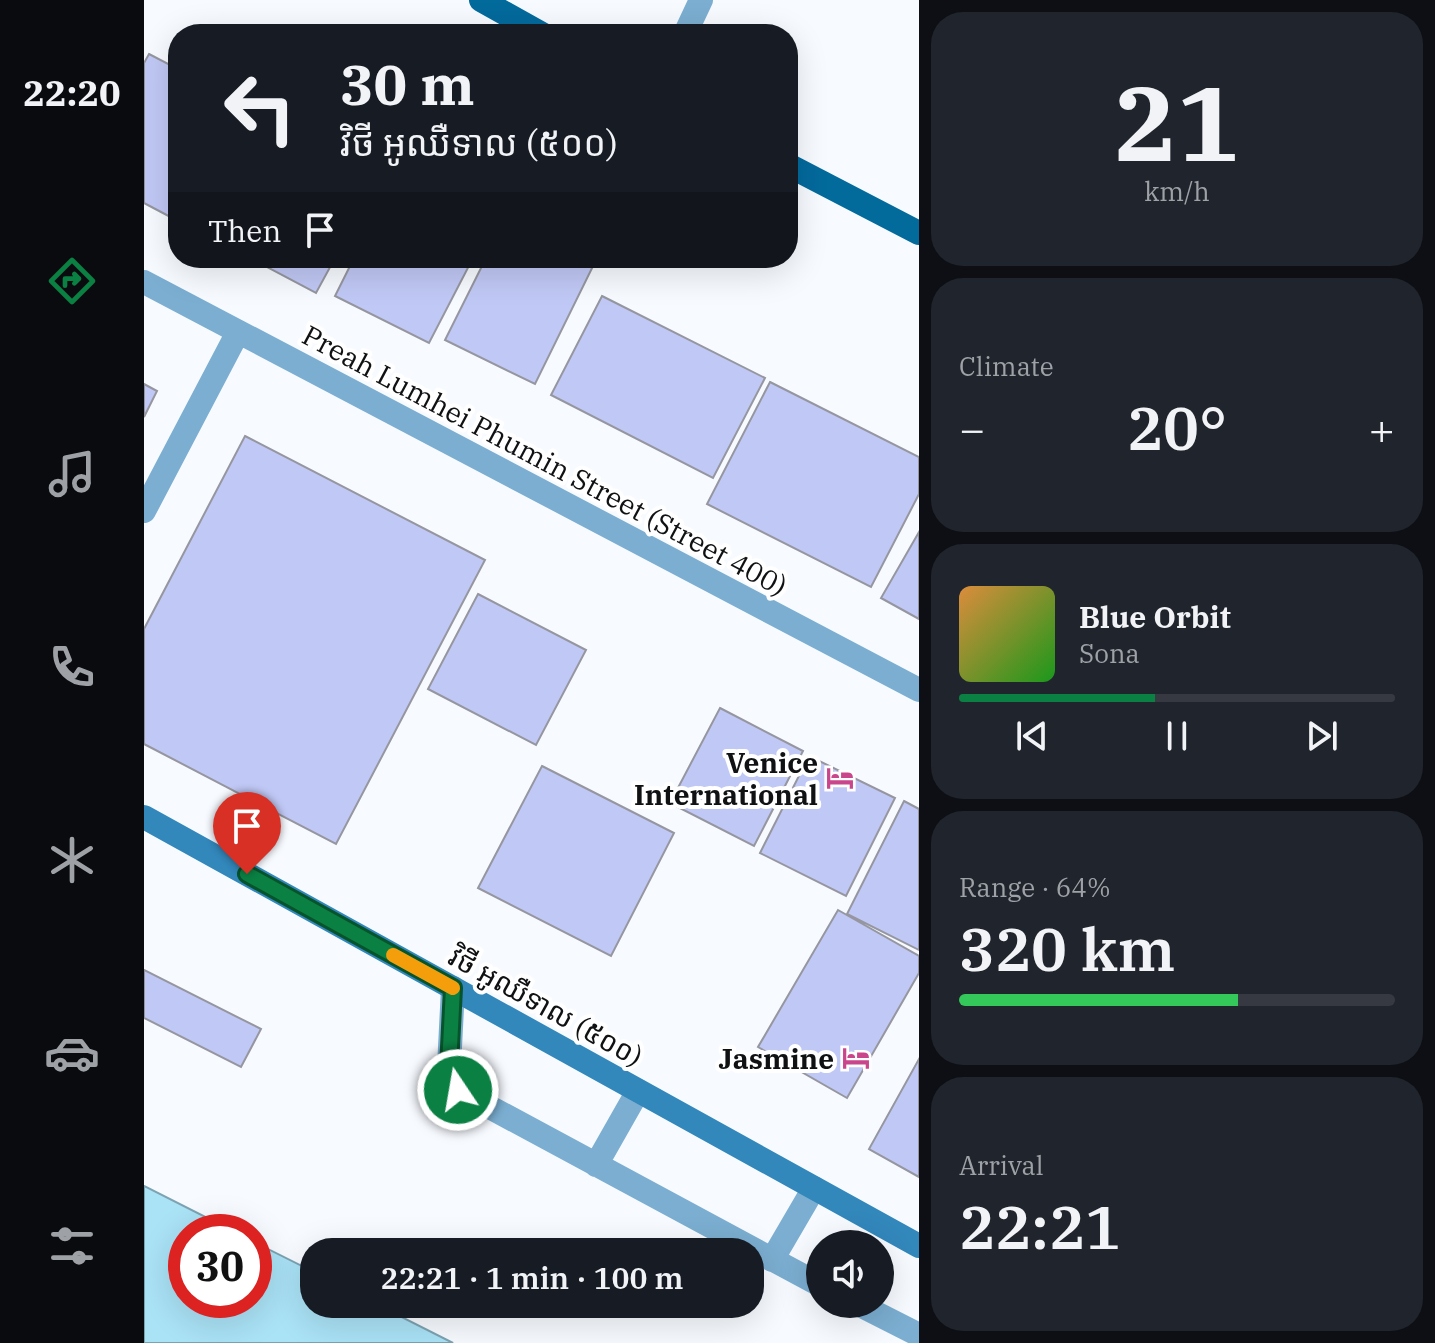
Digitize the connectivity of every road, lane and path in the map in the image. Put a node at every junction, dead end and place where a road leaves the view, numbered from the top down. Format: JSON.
{"nodes":[{"id":1,"x":481,"y":0,"type":"edge"},
{"id":2,"x":701,"y":0,"type":"edge"},
{"id":3,"x":524,"y":24,"type":"edge"},
{"id":4,"x":690,"y":24,"type":"edge"},
{"id":5,"x":798,"y":170,"type":"edge"},
{"id":6,"x":919,"y":233,"type":"edge"},
{"id":7,"x":144,"y":282,"type":"edge"},
{"id":8,"x":238,"y":332,"type":"junction"},
{"id":9,"x":144,"y":511,"type":"edge"},
{"id":10,"x":919,"y":690,"type":"edge"},
{"id":11,"x":144,"y":817,"type":"edge"},
{"id":12,"x":453,"y":988,"type":"junction"},
{"id":13,"x":638,"y":1091,"type":"junction"},
{"id":14,"x":596,"y":1165,"type":"junction"},
{"id":15,"x":814,"y":1188,"type":"junction"},
{"id":16,"x":919,"y":1246,"type":"edge"},
{"id":17,"x":772,"y":1260,"type":"junction"},
{"id":18,"x":806,"y":1278,"type":"edge"},
{"id":19,"x":886,"y":1318,"type":"edge"},
{"id":20,"x":919,"y":1335,"type":"edge"}],
"edges":[{"from":1,"to":3,"type":"main road"},
{"from":2,"to":4,"type":"street"},
{"from":5,"to":6,"type":"main road"},
{"from":7,"to":8,"type":"street","name":"Preah Lumhei Phumin Street (Street 400)"},
{"from":8,"to":9,"type":"street"},
{"from":8,"to":10,"type":"street","name":"Preah Lumhei Phumin Street (Street 400)"},
{"from":11,"to":12,"type":"street","name":"វិថី អូឈឺទាល (៥០០)"},
{"from":12,"to":13,"type":"street","name":"វិថី អូឈឺទាល (៥០០)"},
{"from":12,"to":14,"type":"street"},
{"from":13,"to":14,"type":"street"},
{"from":13,"to":15,"type":"street","name":"វិថី អូឈឺទាល (៥០០)"},
{"from":14,"to":17,"type":"street"},
{"from":15,"to":16,"type":"street","name":"វិថី អូឈឺទាល (៥០០)"},
{"from":15,"to":17,"type":"street"},
{"from":17,"to":18,"type":"street"},
{"from":19,"to":20,"type":"street"}]}
